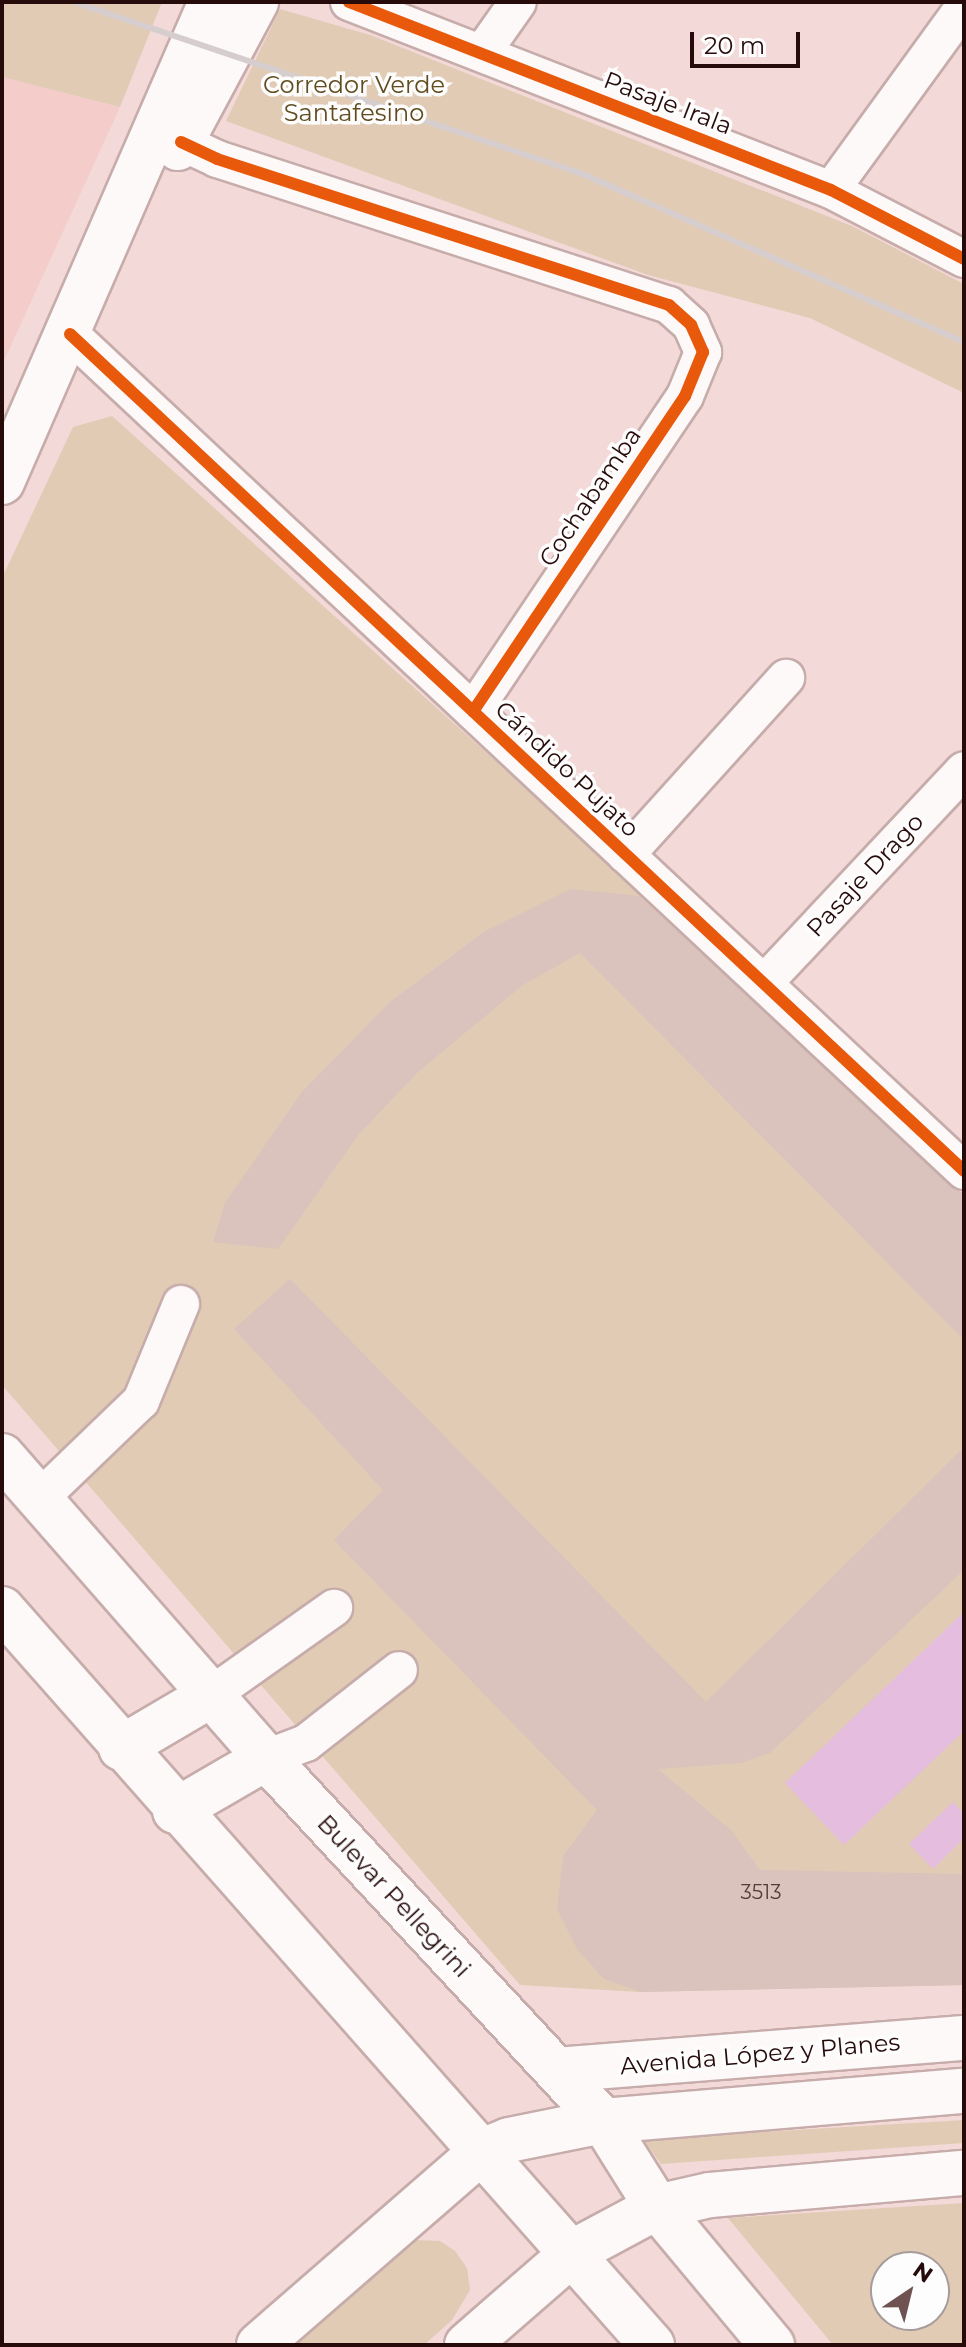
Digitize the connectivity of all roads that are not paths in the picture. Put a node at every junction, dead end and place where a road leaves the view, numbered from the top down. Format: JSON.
{"nodes":[{"id":1,"x":211,"y":2,"type":"edge"},
{"id":2,"x":256,"y":2,"type":"edge"},
{"id":3,"x":349,"y":2,"type":"edge"},
{"id":4,"x":518,"y":2,"type":"edge"},
{"id":5,"x":964,"y":7,"type":"edge"},
{"id":6,"x":482,"y":53,"type":"junction"},
{"id":7,"x":181,"y":142,"type":"junction"},
{"id":8,"x":831,"y":190,"type":"junction"},
{"id":9,"x":964,"y":259,"type":"edge"},
{"id":10,"x":89,"y":294,"type":"junction"},
{"id":11,"x":70,"y":334,"type":"junction"},
{"id":12,"x":2,"y":482,"type":"edge"},
{"id":13,"x":786,"y":678,"type":"dead end"},
{"id":14,"x":473,"y":711,"type":"junction"},
{"id":15,"x":964,"y":770,"type":"edge"},
{"id":16,"x":626,"y":855,"type":"junction"},
{"id":17,"x":766,"y":981,"type":"junction"},
{"id":18,"x":964,"y":1171,"type":"edge"},
{"id":19,"x":181,"y":1304,"type":"dead end"},
{"id":20,"x":2,"y":1456,"type":"edge"},
{"id":21,"x":39,"y":1499,"type":"junction"},
{"id":22,"x":334,"y":1608,"type":"dead end"},
{"id":23,"x":2,"y":1609,"type":"edge"},
{"id":24,"x":399,"y":1670,"type":"dead end"},
{"id":25,"x":211,"y":1695,"type":"junction"},
{"id":26,"x":121,"y":1748,"type":"junction"},
{"id":27,"x":266,"y":1758,"type":"junction"},
{"id":28,"x":175,"y":1811,"type":"junction"},
{"id":29,"x":964,"y":2038,"type":"edge"},
{"id":30,"x":556,"y":2070,"type":"junction"},
{"id":31,"x":964,"y":2091,"type":"edge"},
{"id":32,"x":603,"y":2121,"type":"junction"},
{"id":33,"x":482,"y":2151,"type":"junction"},
{"id":34,"x":964,"y":2173,"type":"edge"},
{"id":35,"x":657,"y":2207,"type":"junction"},
{"id":36,"x":575,"y":2251,"type":"junction"},
{"id":37,"x":259,"y":2345,"type":"edge"},
{"id":38,"x":467,"y":2345,"type":"edge"},
{"id":39,"x":652,"y":2345,"type":"edge"},
{"id":40,"x":772,"y":2345,"type":"edge"}],
"edges":[{"from":1,"to":10,"type":"main road"},
{"from":2,"to":7,"type":"main road"},
{"from":3,"to":6,"type":"street","name":"Pasaje Irala"},
{"from":4,"to":6,"type":"street"},
{"from":5,"to":8,"type":"street"},
{"from":6,"to":8,"type":"street","name":"Pasaje Irala"},
{"from":7,"to":10,"type":"main road"},
{"from":7,"to":14,"type":"street","name":"Cochabamba"},
{"from":8,"to":9,"type":"street","name":"Pasaje Irala"},
{"from":10,"to":11,"type":"main road"},
{"from":11,"to":12,"type":"main road"},
{"from":11,"to":14,"type":"street","name":"Cándido Pujato"},
{"from":13,"to":16,"type":"street"},
{"from":14,"to":16,"type":"street","name":"Cándido Pujato"},
{"from":15,"to":17,"type":"street","name":"Pasaje Drago"},
{"from":16,"to":17,"type":"street","name":"Cándido Pujato"},
{"from":17,"to":18,"type":"street","name":"Cándido Pujato"},
{"from":19,"to":21,"type":"street"},
{"from":20,"to":21,"type":"main road","name":"Bulevar Pellegrini"},
{"from":21,"to":25,"type":"main road","name":"Bulevar Pellegrini"},
{"from":22,"to":25,"type":"street"},
{"from":23,"to":26,"type":"main road"},
{"from":24,"to":27,"type":"street"},
{"from":25,"to":26,"type":"main road"},
{"from":25,"to":27,"type":"main road","name":"Bulevar Pellegrini"},
{"from":26,"to":28,"type":"main road"},
{"from":27,"to":28,"type":"main road"},
{"from":27,"to":30,"type":"main road","name":"Bulevar Pellegrini"},
{"from":28,"to":33,"type":"main road"},
{"from":29,"to":30,"type":"main road","name":"Avenida López y Planes"},
{"from":30,"to":32,"type":"main road","name":"Bulevar Pellegrini"},
{"from":31,"to":32,"type":"main road"},
{"from":32,"to":33,"type":"main road"},
{"from":32,"to":35,"type":"main road","name":"Bulevar Pellegrini"},
{"from":33,"to":36,"type":"main road"},
{"from":33,"to":37,"type":"main road"},
{"from":34,"to":35,"type":"main road"},
{"from":35,"to":36,"type":"main road"},
{"from":35,"to":40,"type":"main road","name":"Bulevar Pellegrini"},
{"from":36,"to":38,"type":"main road"},
{"from":36,"to":39,"type":"main road"}]}
